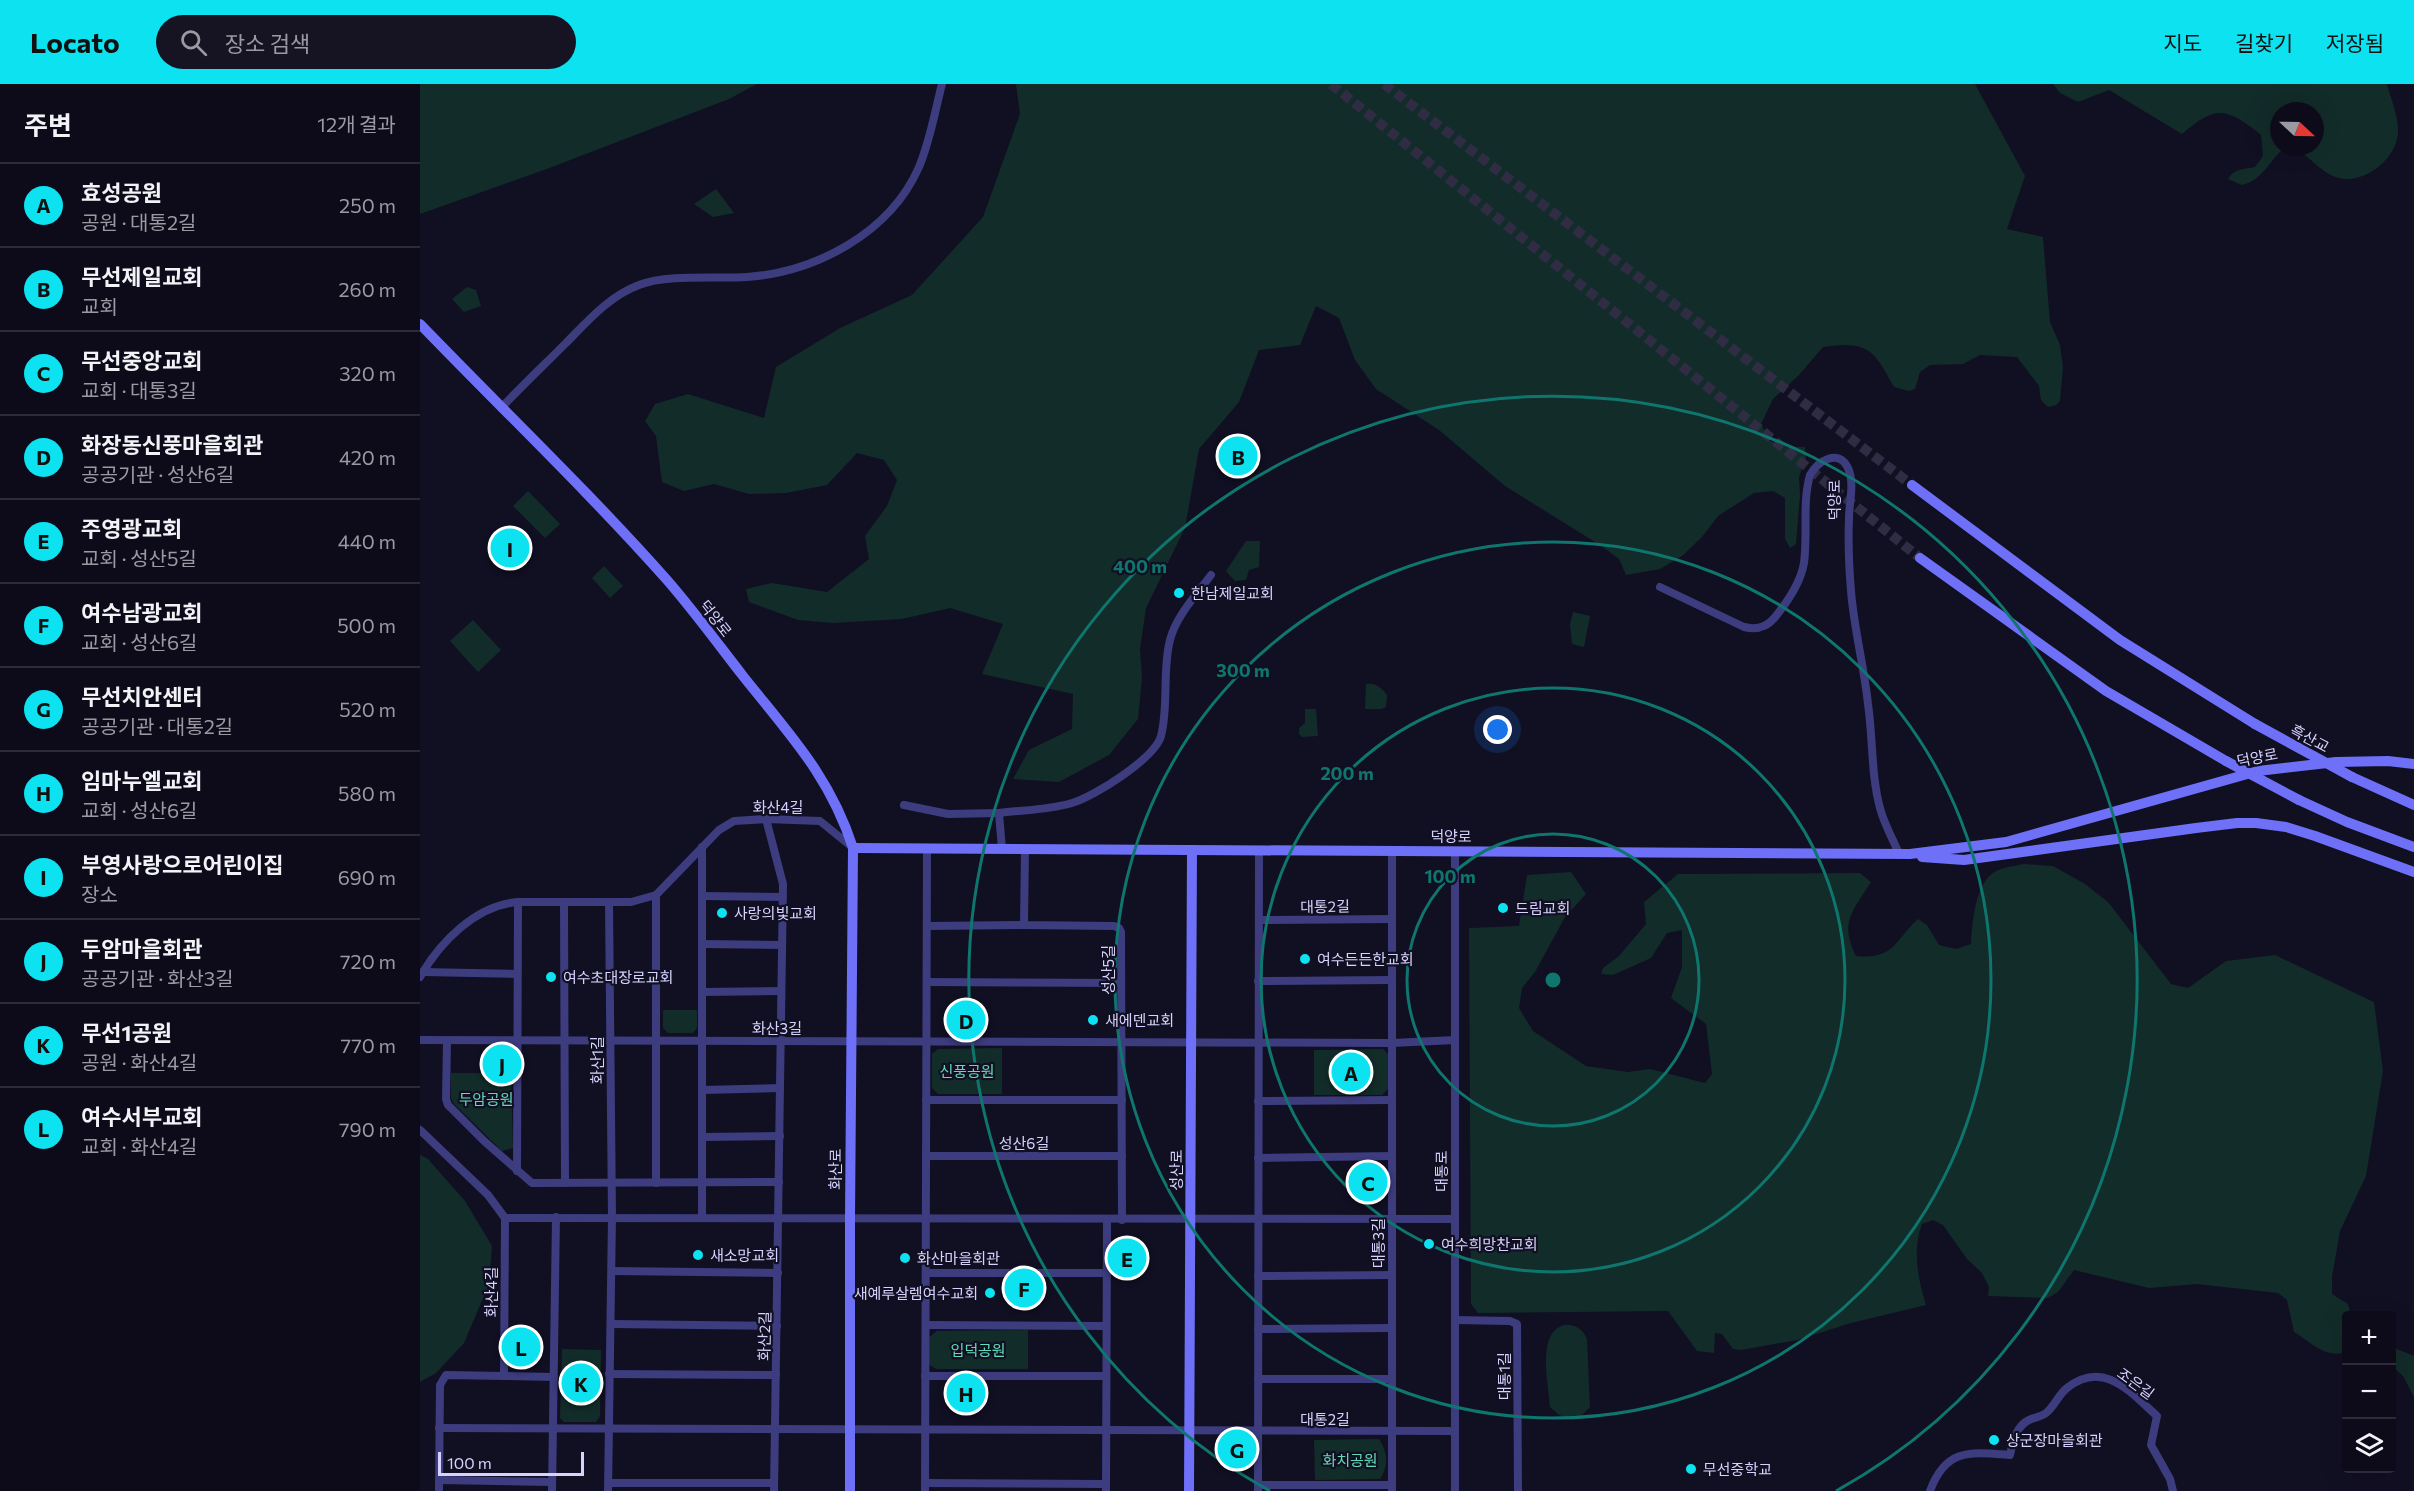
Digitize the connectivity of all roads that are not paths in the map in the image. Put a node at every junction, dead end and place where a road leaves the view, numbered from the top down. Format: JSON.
{"nodes":[{"id":1,"x":942,"y":84,"type":"edge"},
{"id":2,"x":420,"y":324,"type":"edge"},
{"id":3,"x":501,"y":408,"type":"junction"},
{"id":4,"x":1912,"y":485,"type":"tunnel mouth"},
{"id":5,"x":1920,"y":558,"type":"tunnel mouth"},
{"id":6,"x":1211,"y":574,"type":"dead end"},
{"id":7,"x":1660,"y":587,"type":"dead end"},
{"id":8,"x":2414,"y":764,"type":"edge"},
{"id":9,"x":904,"y":805,"type":"dead end"},
{"id":10,"x":2414,"y":806,"type":"edge"},
{"id":11,"x":999,"y":813,"type":"junction"},
{"id":12,"x":766,"y":819,"type":"junction"},
{"id":13,"x":2414,"y":846,"type":"edge"},
{"id":14,"x":702,"y":847,"type":"junction"},
{"id":15,"x":853,"y":848,"type":"junction"},
{"id":16,"x":927,"y":848,"type":"junction"},
{"id":17,"x":1002,"y":849,"type":"junction"},
{"id":18,"x":1025,"y":849,"type":"junction"},
{"id":19,"x":1192,"y":850,"type":"junction"},
{"id":20,"x":1259,"y":850,"type":"junction"},
{"id":21,"x":1392,"y":851,"type":"junction"},
{"id":22,"x":1455,"y":851,"type":"junction"},
{"id":23,"x":1905,"y":854,"type":"junction"},
{"id":24,"x":2414,"y":872,"type":"edge"},
{"id":25,"x":656,"y":896,"type":"junction"},
{"id":26,"x":702,"y":896,"type":"junction"},
{"id":27,"x":782,"y":897,"type":"junction"},
{"id":28,"x":518,"y":902,"type":"junction"},
{"id":29,"x":609,"y":902,"type":"junction"},
{"id":30,"x":564,"y":903,"type":"junction"},
{"id":31,"x":1392,"y":919,"type":"junction"},
{"id":32,"x":1259,"y":920,"type":"junction"},
{"id":33,"x":1023,"y":925,"type":"junction"},
{"id":34,"x":927,"y":926,"type":"junction"},
{"id":35,"x":702,"y":944,"type":"junction"},
{"id":36,"x":782,"y":945,"type":"junction"},
{"id":37,"x":421,"y":974,"type":"edge"},
{"id":38,"x":518,"y":974,"type":"junction"},
{"id":39,"x":1392,"y":980,"type":"junction"},
{"id":40,"x":1258,"y":981,"type":"junction"},
{"id":41,"x":927,"y":982,"type":"junction"},
{"id":42,"x":1121,"y":983,"type":"junction"},
{"id":43,"x":781,"y":991,"type":"junction"},
{"id":44,"x":702,"y":992,"type":"junction"},
{"id":45,"x":420,"y":1040,"type":"edge"},
{"id":46,"x":1455,"y":1040,"type":"junction"},
{"id":47,"x":447,"y":1041,"type":"junction"},
{"id":48,"x":517,"y":1041,"type":"junction"},
{"id":49,"x":564,"y":1041,"type":"junction"},
{"id":50,"x":611,"y":1041,"type":"junction"},
{"id":51,"x":657,"y":1041,"type":"junction"},
{"id":52,"x":703,"y":1041,"type":"junction"},
{"id":53,"x":781,"y":1041,"type":"junction"},
{"id":54,"x":851,"y":1041,"type":"junction"},
{"id":55,"x":927,"y":1041,"type":"junction"},
{"id":56,"x":1258,"y":1041,"type":"junction"},
{"id":57,"x":1121,"y":1042,"type":"junction"},
{"id":58,"x":1191,"y":1042,"type":"junction"},
{"id":59,"x":1392,"y":1043,"type":"junction"},
{"id":60,"x":780,"y":1088,"type":"junction"},
{"id":61,"x":702,"y":1090,"type":"junction"},
{"id":62,"x":926,"y":1100,"type":"junction"},
{"id":63,"x":1122,"y":1100,"type":"junction"},
{"id":64,"x":1392,"y":1100,"type":"junction"},
{"id":65,"x":1258,"y":1101,"type":"junction"},
{"id":66,"x":420,"y":1130,"type":"edge"},
{"id":67,"x":780,"y":1136,"type":"junction"},
{"id":68,"x":702,"y":1137,"type":"junction"},
{"id":69,"x":926,"y":1156,"type":"junction"},
{"id":70,"x":1122,"y":1156,"type":"junction"},
{"id":71,"x":1392,"y":1156,"type":"junction"},
{"id":72,"x":1258,"y":1158,"type":"junction"},
{"id":73,"x":517,"y":1171,"type":"junction"},
{"id":74,"x":779,"y":1182,"type":"junction"},
{"id":75,"x":565,"y":1183,"type":"junction"},
{"id":76,"x":656,"y":1183,"type":"junction"},
{"id":77,"x":702,"y":1183,"type":"junction"},
{"id":78,"x":612,"y":1184,"type":"junction"},
{"id":79,"x":556,"y":1217,"type":"junction"},
{"id":80,"x":612,"y":1217,"type":"junction"},
{"id":81,"x":702,"y":1217,"type":"junction"},
{"id":82,"x":849,"y":1217,"type":"junction"},
{"id":83,"x":505,"y":1218,"type":"junction"},
{"id":84,"x":779,"y":1218,"type":"junction"},
{"id":85,"x":926,"y":1218,"type":"junction"},
{"id":86,"x":1258,"y":1218,"type":"junction"},
{"id":87,"x":1190,"y":1219,"type":"junction"},
{"id":88,"x":1455,"y":1219,"type":"junction"},
{"id":89,"x":1107,"y":1220,"type":"junction"},
{"id":90,"x":1122,"y":1220,"type":"junction"},
{"id":91,"x":1392,"y":1220,"type":"junction"},
{"id":92,"x":612,"y":1271,"type":"junction"},
{"id":93,"x":778,"y":1273,"type":"junction"},
{"id":94,"x":926,"y":1273,"type":"junction"},
{"id":95,"x":1107,"y":1273,"type":"junction"},
{"id":96,"x":1392,"y":1275,"type":"junction"},
{"id":97,"x":1258,"y":1276,"type":"junction"},
{"id":98,"x":1455,"y":1320,"type":"junction"},
{"id":99,"x":610,"y":1324,"type":"junction"},
{"id":100,"x":926,"y":1324,"type":"junction"},
{"id":101,"x":777,"y":1326,"type":"junction"},
{"id":102,"x":1106,"y":1326,"type":"junction"},
{"id":103,"x":1392,"y":1328,"type":"junction"},
{"id":104,"x":1258,"y":1329,"type":"junction"},
{"id":105,"x":609,"y":1374,"type":"junction"},
{"id":106,"x":776,"y":1375,"type":"junction"},
{"id":107,"x":504,"y":1376,"type":"junction"},
{"id":108,"x":926,"y":1376,"type":"junction"},
{"id":109,"x":1106,"y":1376,"type":"junction"},
{"id":110,"x":554,"y":1377,"type":"junction"},
{"id":111,"x":1258,"y":1379,"type":"junction"},
{"id":112,"x":1392,"y":1379,"type":"junction"},
{"id":113,"x":439,"y":1428,"type":"junction"},
{"id":114,"x":553,"y":1428,"type":"junction"},
{"id":115,"x":608,"y":1428,"type":"junction"},
{"id":116,"x":775,"y":1429,"type":"junction"},
{"id":117,"x":925,"y":1429,"type":"junction"},
{"id":118,"x":851,"y":1430,"type":"junction"},
{"id":119,"x":1106,"y":1431,"type":"junction"},
{"id":120,"x":1454,"y":1431,"type":"junction"},
{"id":121,"x":1189,"y":1432,"type":"junction"},
{"id":122,"x":1258,"y":1432,"type":"junction"},
{"id":123,"x":1392,"y":1432,"type":"junction"},
{"id":124,"x":552,"y":1487,"type":"edge"},
{"id":125,"x":608,"y":1487,"type":"edge"},
{"id":126,"x":774,"y":1487,"type":"edge"},
{"id":127,"x":925,"y":1487,"type":"edge"},
{"id":128,"x":1106,"y":1488,"type":"edge"},
{"id":129,"x":1258,"y":1488,"type":"edge"},
{"id":130,"x":1392,"y":1488,"type":"edge"},
{"id":131,"x":850,"y":1491,"type":"edge"},
{"id":132,"x":1189,"y":1491,"type":"edge"},
{"id":133,"x":1455,"y":1491,"type":"edge"},
{"id":134,"x":1518,"y":1491,"type":"edge"},
{"id":135,"x":1930,"y":1491,"type":"edge"},
{"id":136,"x":2173,"y":1491,"type":"edge"}],
"edges":[{"from":1,"to":3,"type":"street"},
{"from":2,"to":3,"type":"street","name":"덕양로"},
{"from":3,"to":15,"type":"street","name":"덕양로"},
{"from":4,"to":10,"type":"street","name":"흑산교","bridge":true},
{"from":5,"to":13,"type":"street","name":"덕양로","bridge":true},
{"from":6,"to":11,"type":"street"},
{"from":7,"to":23,"type":"street","name":"덕양로"},
{"from":8,"to":23,"type":"street","name":"덕양로"},
{"from":9,"to":11,"type":"street"},
{"from":11,"to":17,"type":"street"},
{"from":12,"to":14,"type":"street","name":"화산4길"},
{"from":12,"to":15,"type":"street","name":"화산4길"},
{"from":12,"to":27,"type":"street","name":"화산2길"},
{"from":14,"to":25,"type":"street","name":"화산4길"},
{"from":14,"to":26,"type":"street"},
{"from":15,"to":16,"type":"street","name":"덕양로"},
{"from":15,"to":54,"type":"street","name":"화산로"},
{"from":16,"to":17,"type":"street","name":"덕양로"},
{"from":16,"to":34,"type":"street"},
{"from":17,"to":18,"type":"street","name":"덕양로"},
{"from":18,"to":19,"type":"street","name":"덕양로"},
{"from":18,"to":33,"type":"street"},
{"from":19,"to":20,"type":"street","name":"덕양로"},
{"from":19,"to":58,"type":"street","name":"성산로"},
{"from":20,"to":21,"type":"street","name":"덕양로"},
{"from":20,"to":32,"type":"street"},
{"from":21,"to":22,"type":"street","name":"덕양로"},
{"from":21,"to":31,"type":"street","name":"대통3길"},
{"from":22,"to":23,"type":"street","name":"덕양로"},
{"from":22,"to":46,"type":"street","name":"대통로"},
{"from":23,"to":24,"type":"street"},
{"from":25,"to":29,"type":"street"},
{"from":25,"to":51,"type":"street"},
{"from":26,"to":27,"type":"street"},
{"from":26,"to":35,"type":"street"},
{"from":27,"to":36,"type":"street","name":"화산2길"},
{"from":28,"to":30,"type":"street"},
{"from":28,"to":37,"type":"street"},
{"from":28,"to":38,"type":"street"},
{"from":29,"to":30,"type":"street"},
{"from":29,"to":50,"type":"street","name":"화산1길"},
{"from":30,"to":49,"type":"street"},
{"from":31,"to":32,"type":"street","name":"대통2길"},
{"from":31,"to":39,"type":"street","name":"대통3길"},
{"from":32,"to":40,"type":"street"},
{"from":33,"to":34,"type":"street"},
{"from":33,"to":42,"type":"street","name":"성산5길"},
{"from":34,"to":41,"type":"street"},
{"from":35,"to":36,"type":"street"},
{"from":35,"to":44,"type":"street"},
{"from":36,"to":43,"type":"street","name":"화산2길"},
{"from":37,"to":38,"type":"street"},
{"from":38,"to":48,"type":"street"},
{"from":39,"to":40,"type":"street"},
{"from":39,"to":59,"type":"street","name":"대통3길"},
{"from":40,"to":56,"type":"street"},
{"from":41,"to":42,"type":"street"},
{"from":41,"to":55,"type":"street"},
{"from":42,"to":57,"type":"street","name":"성산5길"},
{"from":43,"to":44,"type":"street"},
{"from":43,"to":53,"type":"street","name":"화산2길"},
{"from":44,"to":52,"type":"street"},
{"from":45,"to":47,"type":"street","name":"화산3길"},
{"from":46,"to":59,"type":"street"},
{"from":46,"to":88,"type":"street","name":"대통로"},
{"from":47,"to":48,"type":"street","name":"화산3길"},
{"from":47,"to":73,"type":"street"},
{"from":48,"to":49,"type":"street","name":"화산3길"},
{"from":48,"to":73,"type":"street"},
{"from":49,"to":50,"type":"street","name":"화산3길"},
{"from":49,"to":75,"type":"street"},
{"from":50,"to":51,"type":"street","name":"화산3길"},
{"from":50,"to":78,"type":"street","name":"화산1길"},
{"from":51,"to":52,"type":"street","name":"화산3길"},
{"from":51,"to":76,"type":"street"},
{"from":52,"to":53,"type":"street","name":"화산3길"},
{"from":52,"to":61,"type":"street"},
{"from":53,"to":54,"type":"street","name":"화산3길"},
{"from":53,"to":60,"type":"street","name":"화산2길"},
{"from":54,"to":55,"type":"street","name":"화산3길"},
{"from":54,"to":82,"type":"street","name":"화산로"},
{"from":55,"to":57,"type":"street"},
{"from":55,"to":62,"type":"street"},
{"from":56,"to":58,"type":"street"},
{"from":56,"to":59,"type":"street"},
{"from":56,"to":65,"type":"street"},
{"from":57,"to":58,"type":"street"},
{"from":57,"to":63,"type":"street","name":"성산5길"},
{"from":58,"to":87,"type":"street","name":"성산로"},
{"from":59,"to":64,"type":"street","name":"대통3길"},
{"from":60,"to":61,"type":"street"},
{"from":60,"to":67,"type":"street","name":"화산2길"},
{"from":61,"to":68,"type":"street"},
{"from":62,"to":63,"type":"street"},
{"from":62,"to":69,"type":"street"},
{"from":63,"to":70,"type":"street","name":"성산5길"},
{"from":64,"to":65,"type":"street"},
{"from":64,"to":71,"type":"street","name":"대통3길"},
{"from":65,"to":72,"type":"street"},
{"from":66,"to":83,"type":"street"},
{"from":67,"to":68,"type":"street"},
{"from":67,"to":74,"type":"street","name":"화산2길"},
{"from":68,"to":77,"type":"street"},
{"from":69,"to":70,"type":"street","name":"성산6길"},
{"from":69,"to":85,"type":"street"},
{"from":70,"to":90,"type":"street","name":"성산5길"},
{"from":71,"to":72,"type":"street"},
{"from":71,"to":91,"type":"street","name":"대통3길"},
{"from":72,"to":86,"type":"street"},
{"from":73,"to":75,"type":"street"},
{"from":74,"to":77,"type":"street"},
{"from":74,"to":84,"type":"street","name":"화산2길"},
{"from":75,"to":78,"type":"street"},
{"from":76,"to":77,"type":"street"},
{"from":76,"to":78,"type":"street"},
{"from":77,"to":81,"type":"street"},
{"from":78,"to":80,"type":"street","name":"화산1길"},
{"from":79,"to":80,"type":"street"},
{"from":79,"to":83,"type":"street"},
{"from":79,"to":110,"type":"street"},
{"from":80,"to":81,"type":"street"},
{"from":80,"to":92,"type":"street","name":"화산1길"},
{"from":81,"to":84,"type":"street"},
{"from":82,"to":84,"type":"street"},
{"from":82,"to":85,"type":"street"},
{"from":82,"to":118,"type":"street","name":"화산로"},
{"from":83,"to":107,"type":"street","name":"화산4길"},
{"from":84,"to":93,"type":"street","name":"화산2길"},
{"from":85,"to":89,"type":"street"},
{"from":85,"to":94,"type":"street"},
{"from":86,"to":87,"type":"street"},
{"from":86,"to":91,"type":"street"},
{"from":86,"to":97,"type":"street"},
{"from":87,"to":90,"type":"street"},
{"from":87,"to":121,"type":"street","name":"성산로"},
{"from":88,"to":91,"type":"street"},
{"from":88,"to":98,"type":"street","name":"대통로"},
{"from":89,"to":90,"type":"street"},
{"from":89,"to":95,"type":"street"},
{"from":91,"to":96,"type":"street","name":"대통3길"},
{"from":92,"to":93,"type":"street"},
{"from":92,"to":99,"type":"street","name":"화산1길"},
{"from":93,"to":101,"type":"street","name":"화산2길"},
{"from":94,"to":95,"type":"street"},
{"from":94,"to":100,"type":"street"},
{"from":95,"to":102,"type":"street"},
{"from":96,"to":97,"type":"street"},
{"from":96,"to":103,"type":"street","name":"대통3길"},
{"from":97,"to":104,"type":"street"},
{"from":98,"to":120,"type":"street","name":"대통로"},
{"from":98,"to":134,"type":"street","name":"대통1길"},
{"from":99,"to":101,"type":"street"},
{"from":99,"to":105,"type":"street","name":"화산1길"},
{"from":100,"to":102,"type":"street"},
{"from":100,"to":108,"type":"street"},
{"from":101,"to":106,"type":"street","name":"화산2길"},
{"from":102,"to":109,"type":"street"},
{"from":103,"to":104,"type":"street"},
{"from":103,"to":112,"type":"street","name":"대통3길"},
{"from":104,"to":111,"type":"street"},
{"from":105,"to":106,"type":"street"},
{"from":105,"to":115,"type":"street","name":"화산1길"},
{"from":106,"to":116,"type":"street","name":"화산2길"},
{"from":107,"to":110,"type":"street"},
{"from":107,"to":113,"type":"street"},
{"from":108,"to":109,"type":"street"},
{"from":108,"to":117,"type":"street"},
{"from":109,"to":119,"type":"street"},
{"from":110,"to":114,"type":"street"},
{"from":111,"to":112,"type":"street"},
{"from":111,"to":122,"type":"street"},
{"from":112,"to":123,"type":"street","name":"대통3길"},
{"from":113,"to":114,"type":"street"},
{"from":113,"to":124,"type":"street"},
{"from":114,"to":115,"type":"street"},
{"from":114,"to":124,"type":"street"},
{"from":115,"to":116,"type":"street"},
{"from":115,"to":125,"type":"street","name":"화산1길"},
{"from":116,"to":118,"type":"street"},
{"from":116,"to":126,"type":"street","name":"화산2길"},
{"from":117,"to":118,"type":"street"},
{"from":117,"to":119,"type":"street"},
{"from":117,"to":127,"type":"street"},
{"from":118,"to":131,"type":"street","name":"화산로"},
{"from":119,"to":121,"type":"street","name":"대통2길"},
{"from":119,"to":128,"type":"street"},
{"from":120,"to":123,"type":"street","name":"대통2길"},
{"from":120,"to":133,"type":"street","name":"대통로"},
{"from":121,"to":122,"type":"street","name":"대통2길"},
{"from":121,"to":132,"type":"street","name":"성산로"},
{"from":122,"to":123,"type":"street","name":"대통2길"},
{"from":122,"to":129,"type":"street"},
{"from":123,"to":130,"type":"street","name":"대통3길"},
{"from":125,"to":126,"type":"street","name":"화산1길"},
{"from":127,"to":128,"type":"street"},
{"from":129,"to":130,"type":"street"},
{"from":135,"to":136,"type":"street","name":"조은길"}]}
